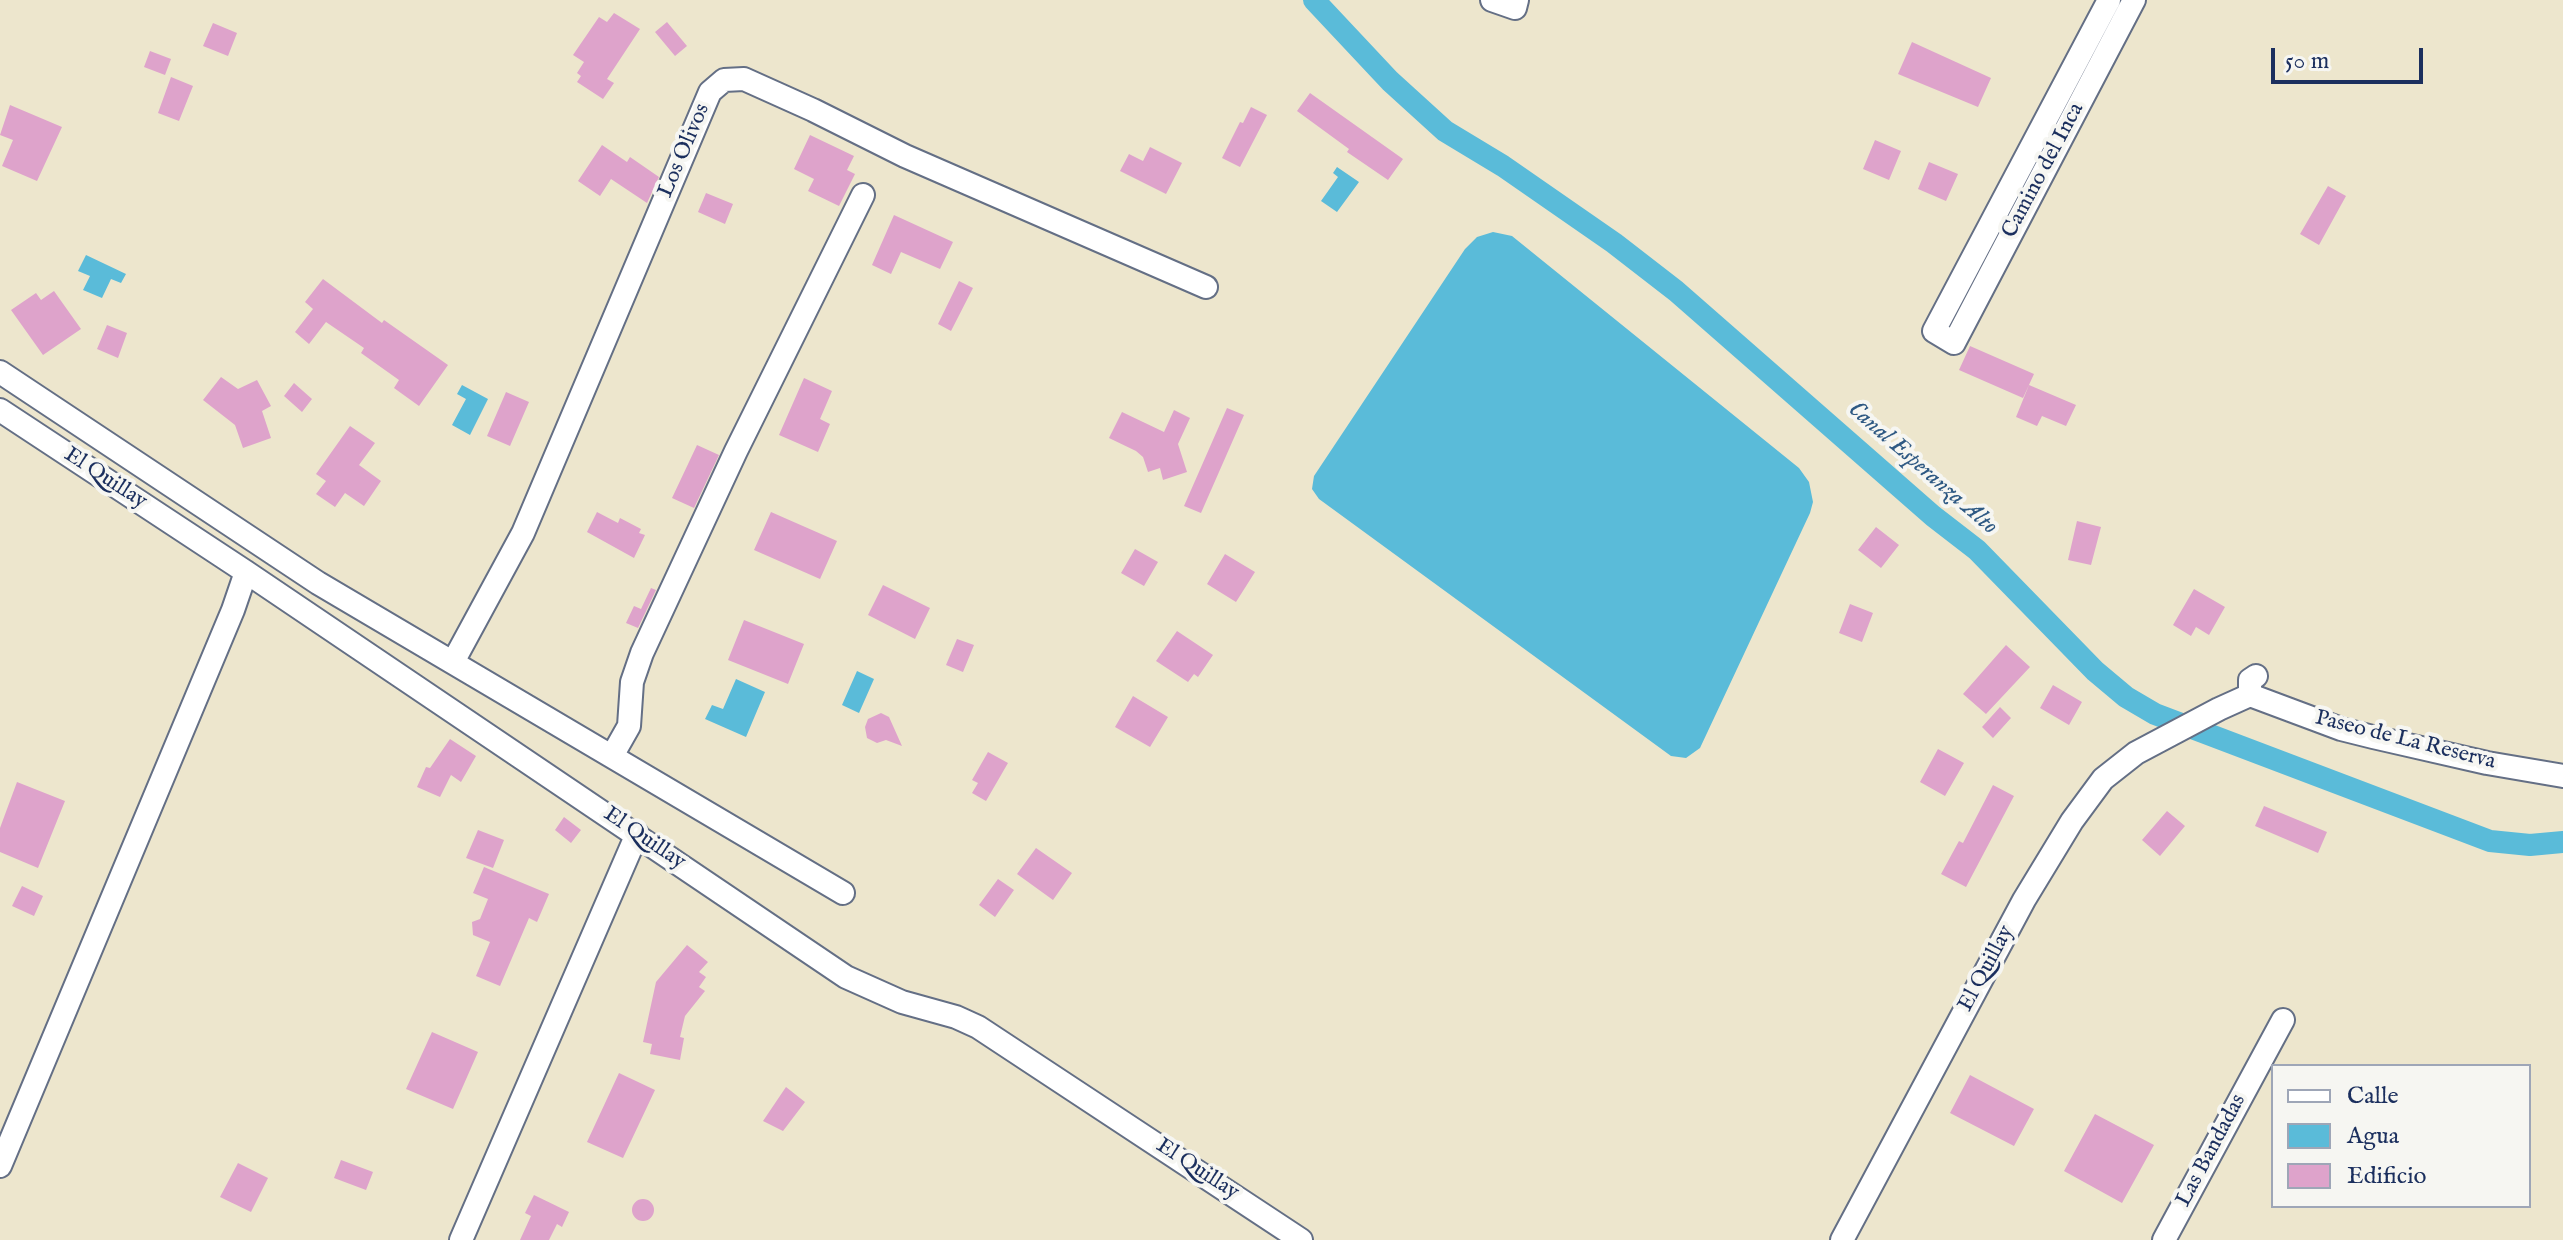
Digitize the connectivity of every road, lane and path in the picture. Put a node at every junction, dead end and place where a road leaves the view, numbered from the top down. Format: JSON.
{"nodes":[{"id":1,"x":1492,"y":0,"type":"edge"},
{"id":2,"x":2109,"y":0,"type":"edge"},
{"id":3,"x":2134,"y":0,"type":"edge"},
{"id":4,"x":1516,"y":4,"type":"edge"},
{"id":5,"x":863,"y":195,"type":"dead end"},
{"id":6,"x":1206,"y":287,"type":"dead end"},
{"id":7,"x":0,"y":372,"type":"edge"},
{"id":8,"x":0,"y":410,"type":"edge"},
{"id":9,"x":246,"y":572,"type":"junction"},
{"id":10,"x":453,"y":662,"type":"junction"},
{"id":11,"x":2253,"y":686,"type":"joint"},
{"id":12,"x":612,"y":756,"type":"junction"},
{"id":13,"x":2563,"y":776,"type":"edge"},
{"id":14,"x":637,"y":834,"type":"junction"},
{"id":15,"x":843,"y":893,"type":"dead end"},
{"id":16,"x":2283,"y":1020,"type":"dead end"},
{"id":17,"x":0,"y":1166,"type":"edge"},
{"id":18,"x":461,"y":1240,"type":"edge"},
{"id":19,"x":1301,"y":1240,"type":"edge"},
{"id":20,"x":1842,"y":1240,"type":"edge"},
{"id":21,"x":2164,"y":1240,"type":"edge"}],
"edges":[{"from":1,"to":4,"type":"street"},
{"from":2,"to":3,"type":"street","name":"Camino del Inca"},
{"from":5,"to":12,"type":"street"},
{"from":6,"to":10,"type":"street","name":"Los Olivos"},
{"from":7,"to":10,"type":"street"},
{"from":8,"to":9,"type":"street","name":"El Quillay"},
{"from":9,"to":14,"type":"street","name":"El Quillay"},
{"from":9,"to":17,"type":"street"},
{"from":10,"to":12,"type":"street"},
{"from":11,"to":13,"type":"street","name":"Paseo de La Reserva"},
{"from":11,"to":20,"type":"street","name":"El Quillay"},
{"from":12,"to":15,"type":"street"},
{"from":14,"to":18,"type":"street"},
{"from":14,"to":19,"type":"street","name":"El Quillay"},
{"from":16,"to":21,"type":"street","name":"Las Bandadas"}]}
